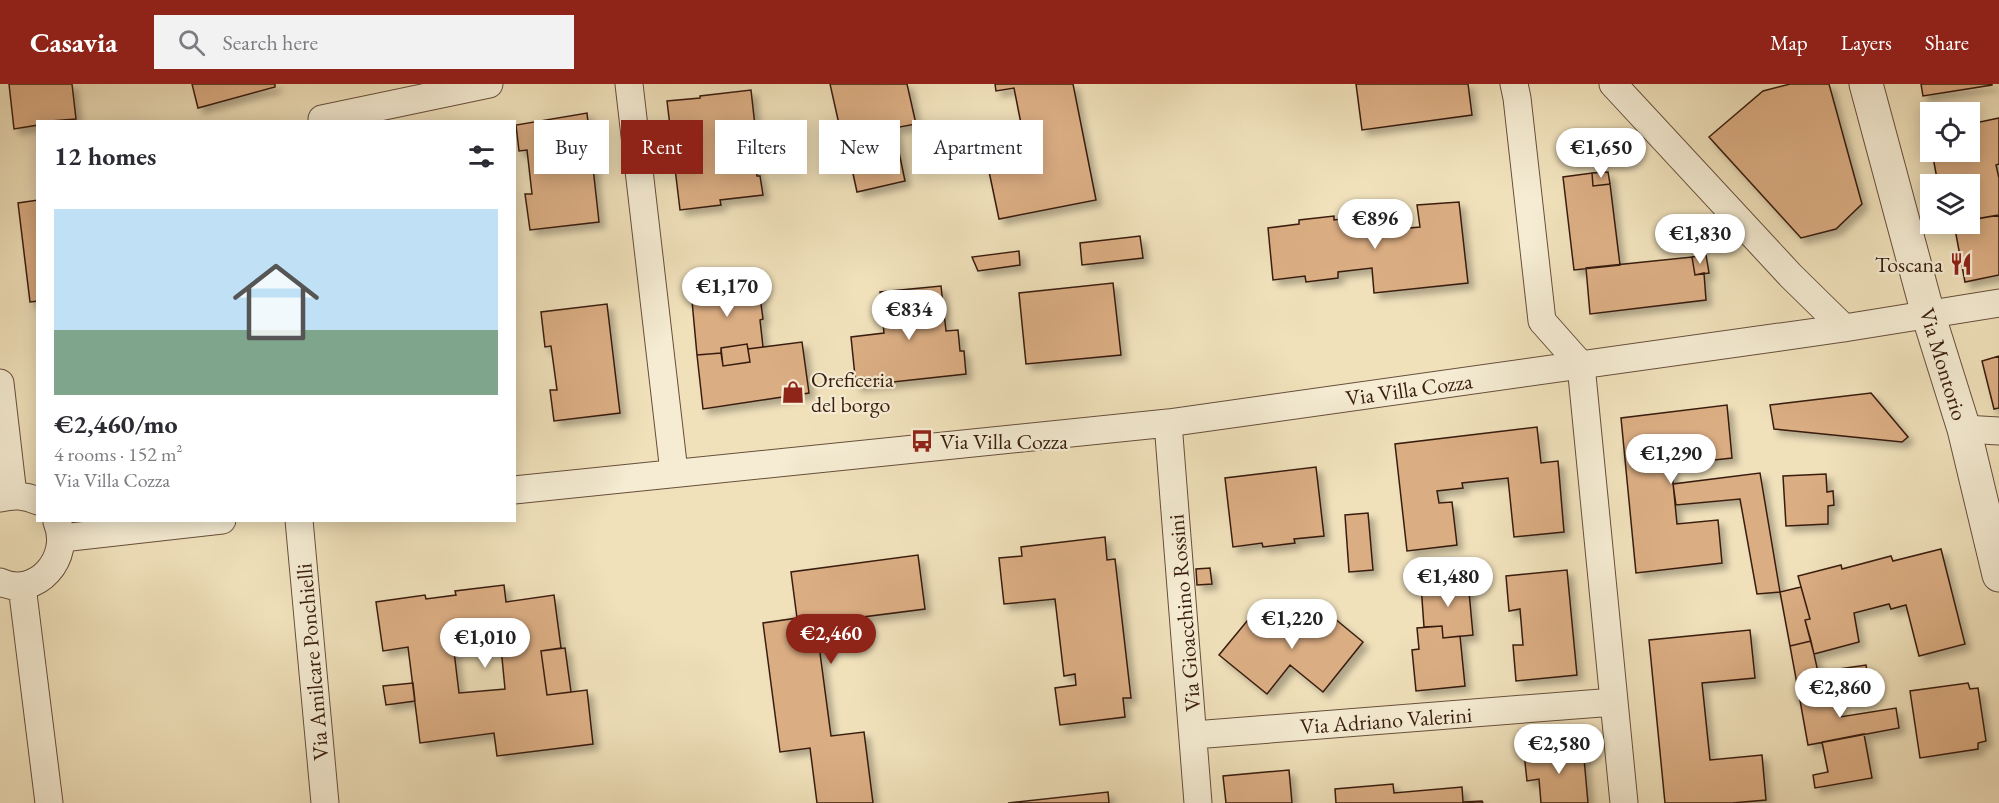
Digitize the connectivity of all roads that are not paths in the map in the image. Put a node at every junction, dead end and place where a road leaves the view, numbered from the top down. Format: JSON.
{"nodes":[{"id":1,"x":489,"y":84,"type":"edge"},
{"id":2,"x":629,"y":84,"type":"edge"},
{"id":3,"x":1613,"y":84,"type":"edge"},
{"id":4,"x":1866,"y":84,"type":"edge"},
{"id":5,"x":1518,"y":89,"type":"edge"},
{"id":6,"x":322,"y":119,"type":"dead end"},
{"id":7,"x":1999,"y":303,"type":"edge"},
{"id":8,"x":1928,"y":314,"type":"junction"},
{"id":9,"x":1844,"y":327,"type":"junction"},
{"id":10,"x":1581,"y":365,"type":"junction"},
{"id":11,"x":0,"y":383,"type":"edge"},
{"id":12,"x":1168,"y":423,"type":"junction"},
{"id":13,"x":1964,"y":429,"type":"junction"},
{"id":14,"x":1999,"y":431,"type":"edge"},
{"id":15,"x":674,"y":472,"type":"junction"},
{"id":16,"x":516,"y":490,"type":"edge"},
{"id":17,"x":17,"y":498,"type":"edge"},
{"id":18,"x":186,"y":522,"type":"edge"},
{"id":19,"x":300,"y":522,"type":"edge"},
{"id":20,"x":59,"y":529,"type":"edge"},
{"id":21,"x":1999,"y":575,"type":"edge"},
{"id":22,"x":11,"y":584,"type":"edge"},
{"id":23,"x":1614,"y":702,"type":"junction"},
{"id":24,"x":1194,"y":735,"type":"junction"},
{"id":25,"x":49,"y":803,"type":"edge"},
{"id":26,"x":325,"y":803,"type":"edge"},
{"id":27,"x":1198,"y":803,"type":"edge"},
{"id":28,"x":1624,"y":803,"type":"edge"}],
"edges":[{"from":1,"to":6,"type":"street"},
{"from":2,"to":15,"type":"street"},
{"from":3,"to":9,"type":"street"},
{"from":4,"to":8,"type":"street","name":"Via Montorio"},
{"from":5,"to":10,"type":"street"},
{"from":7,"to":8,"type":"street","name":"Via Villa Cozza"},
{"from":8,"to":9,"type":"street","name":"Via Villa Cozza"},
{"from":8,"to":13,"type":"street","name":"Via Montorio"},
{"from":9,"to":10,"type":"street","name":"Via Villa Cozza"},
{"from":10,"to":12,"type":"street","name":"Via Villa Cozza"},
{"from":10,"to":23,"type":"street"},
{"from":11,"to":17,"type":"street"},
{"from":12,"to":15,"type":"street","name":"Via Villa Cozza"},
{"from":12,"to":24,"type":"street","name":"Via Gioacchino Rossini"},
{"from":13,"to":14,"type":"street"},
{"from":13,"to":21,"type":"street","name":"Via Montorio"},
{"from":15,"to":16,"type":"street","name":"Via Villa Cozza"},
{"from":18,"to":20,"type":"street"},
{"from":19,"to":26,"type":"street","name":"Via Amilcare Ponchielli"},
{"from":20,"to":22,"type":"street"},
{"from":22,"to":25,"type":"street"},
{"from":23,"to":24,"type":"street","name":"Via Adriano Valerini"},
{"from":23,"to":28,"type":"street"},
{"from":24,"to":27,"type":"street","name":"Via Gioacchino Rossini"}]}
